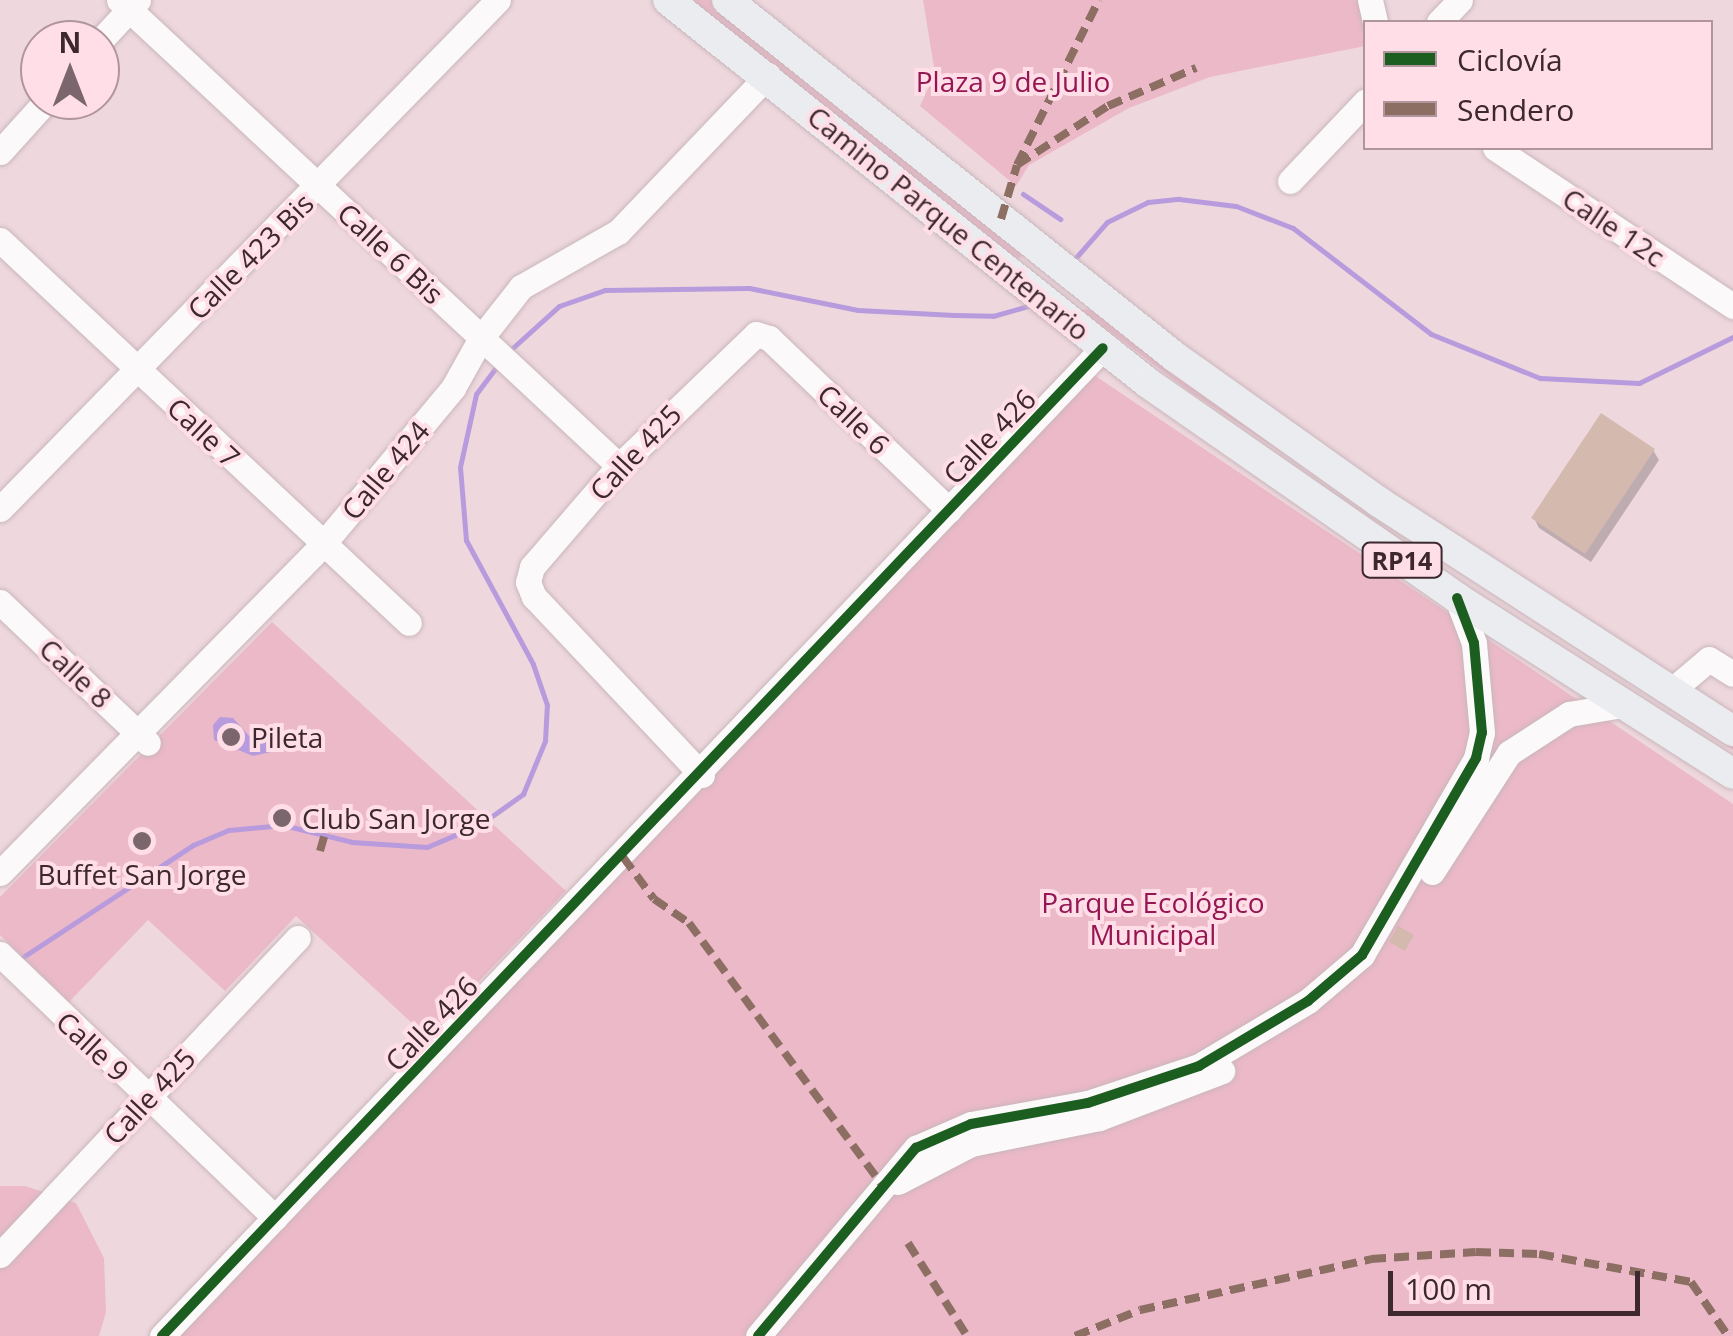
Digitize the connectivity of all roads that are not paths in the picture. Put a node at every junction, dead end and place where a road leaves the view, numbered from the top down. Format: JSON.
{"nodes":[{"id":1,"x":498,"y":0,"type":"edge"},
{"id":2,"x":668,"y":0,"type":"edge"},
{"id":3,"x":727,"y":0,"type":"edge"},
{"id":4,"x":1460,"y":0,"type":"edge"},
{"id":5,"x":128,"y":3,"type":"edge"},
{"id":6,"x":1441,"y":20,"type":"edge"},
{"id":7,"x":768,"y":75,"type":"junction"},
{"id":8,"x":1363,"y":103,"type":"edge"},
{"id":9,"x":29,"y":120,"type":"edge"},
{"id":10,"x":1498,"y":150,"type":"edge"},
{"id":11,"x":0,"y":152,"type":"edge"},
{"id":12,"x":1290,"y":182,"type":"dead end"},
{"id":13,"x":320,"y":186,"type":"junction"},
{"id":14,"x":0,"y":240,"type":"edge"},
{"id":15,"x":1733,"y":306,"type":"edge"},
{"id":16,"x":756,"y":334,"type":"joint"},
{"id":17,"x":484,"y":340,"type":"junction"},
{"id":18,"x":1092,"y":340,"type":"junction"},
{"id":19,"x":136,"y":370,"type":"junction"},
{"id":20,"x":619,"y":466,"type":"junction"},
{"id":21,"x":0,"y":509,"type":"edge"},
{"id":22,"x":949,"y":510,"type":"junction"},
{"id":23,"x":324,"y":544,"type":"junction"},
{"id":24,"x":1457,"y":598,"type":"junction"},
{"id":25,"x":0,"y":602,"type":"edge"},
{"id":26,"x":409,"y":623,"type":"dead end"},
{"id":27,"x":1733,"y":674,"type":"edge"},
{"id":28,"x":1672,"y":690,"type":"junction"},
{"id":29,"x":1622,"y":705,"type":"junction"},
{"id":30,"x":1733,"y":730,"type":"edge"},
{"id":31,"x":145,"y":739,"type":"junction"},
{"id":32,"x":1733,"y":774,"type":"edge"},
{"id":33,"x":702,"y":775,"type":"junction"},
{"id":34,"x":0,"y":873,"type":"edge"},
{"id":35,"x":1388,"y":931,"type":"junction"},
{"id":36,"x":298,"y":938,"type":"dead end"},
{"id":37,"x":0,"y":954,"type":"edge"},
{"id":38,"x":148,"y":1098,"type":"junction"},
{"id":39,"x":275,"y":1218,"type":"junction"},
{"id":40,"x":0,"y":1255,"type":"edge"},
{"id":41,"x":162,"y":1336,"type":"edge"},
{"id":42,"x":758,"y":1336,"type":"edge"}],
"edges":[{"from":1,"to":13,"type":"street","name":"Calle 423 Bis"},
{"from":2,"to":7,"type":"main road","name":"Camino Parque Centenario","number":"RP14"},
{"from":3,"to":28,"type":"main road","name":"Camino Parque Centenario","number":"RP14"},
{"from":4,"to":6,"type":"street"},
{"from":5,"to":13,"type":"street","name":"Calle 6 Bis"},
{"from":7,"to":17,"type":"street","name":"Calle 424"},
{"from":7,"to":18,"type":"main road","name":"Camino Parque Centenario","number":"RP14"},
{"from":8,"to":12,"type":"street"},
{"from":9,"to":11,"type":"street"},
{"from":10,"to":15,"type":"street","name":"Calle 12c"},
{"from":13,"to":17,"type":"street","name":"Calle 6 Bis"},
{"from":13,"to":19,"type":"street","name":"Calle 423 Bis"},
{"from":14,"to":19,"type":"street","name":"Calle 7"},
{"from":16,"to":20,"type":"street","name":"Calle 425"},
{"from":16,"to":22,"type":"street","name":"Calle 6"},
{"from":17,"to":20,"type":"street","name":"Calle 6 Bis"},
{"from":17,"to":23,"type":"street","name":"Calle 424"},
{"from":18,"to":22,"type":"street","name":"Calle 426"},
{"from":18,"to":24,"type":"main road","name":"Camino Parque Centenario","number":"RP14"},
{"from":19,"to":21,"type":"street","name":"Calle 423 Bis"},
{"from":19,"to":23,"type":"street","name":"Calle 7"},
{"from":20,"to":33,"type":"street","name":"Calle 425"},
{"from":22,"to":33,"type":"street","name":"Calle 426"},
{"from":23,"to":26,"type":"street","name":"Calle 7"},
{"from":23,"to":31,"type":"street","name":"Calle 424"},
{"from":24,"to":29,"type":"main road","name":"Camino Parque Centenario","number":"RP14"},
{"from":24,"to":35,"type":"street"},
{"from":25,"to":31,"type":"street","name":"Calle 8"},
{"from":27,"to":28,"type":"street"},
{"from":28,"to":30,"type":"main road","name":"Camino Parque Centenario","number":"RP14"},
{"from":29,"to":32,"type":"main road","name":"Camino Parque Centenario","number":"RP14"},
{"from":29,"to":35,"type":"street"},
{"from":31,"to":34,"type":"street","name":"Calle 424"},
{"from":33,"to":39,"type":"street","name":"Calle 426"},
{"from":35,"to":42,"type":"street"},
{"from":36,"to":38,"type":"street","name":"Calle 425"},
{"from":37,"to":38,"type":"street","name":"Calle 9"},
{"from":38,"to":39,"type":"street","name":"Calle 9"},
{"from":38,"to":40,"type":"street","name":"Calle 425"},
{"from":39,"to":41,"type":"street","name":"Calle 426"}]}
